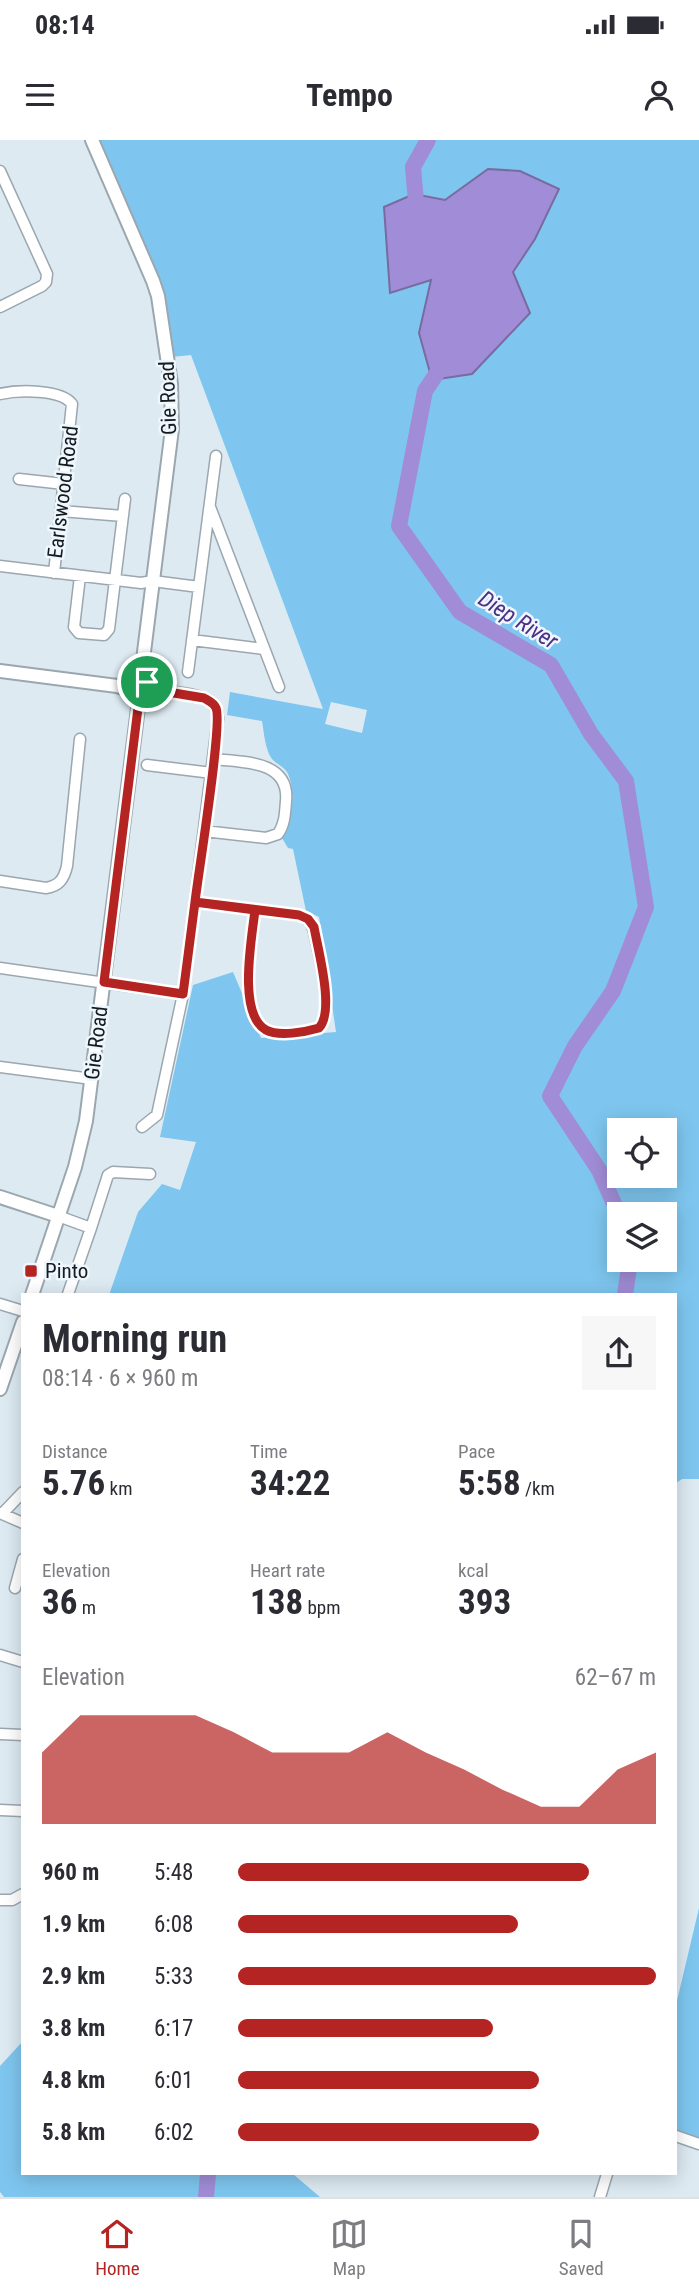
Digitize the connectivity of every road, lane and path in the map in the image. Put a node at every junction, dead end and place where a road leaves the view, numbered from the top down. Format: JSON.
{"nodes":[{"id":1,"x":92,"y":140,"type":"edge"},
{"id":2,"x":0,"y":171,"type":"edge"},
{"id":3,"x":0,"y":307,"type":"edge"},
{"id":4,"x":0,"y":394,"type":"edge"},
{"id":5,"x":216,"y":456,"type":"dead end"},
{"id":6,"x":19,"y":480,"type":"dead end"},
{"id":7,"x":64,"y":484,"type":"junction"},
{"id":8,"x":125,"y":499,"type":"dead end"},
{"id":9,"x":210,"y":507,"type":"junction"},
{"id":10,"x":61,"y":511,"type":"junction"},
{"id":11,"x":123,"y":516,"type":"junction"},
{"id":12,"x":206,"y":535,"type":"junction"},
{"id":13,"x":225,"y":541,"type":"junction"},
{"id":14,"x":0,"y":566,"type":"edge"},
{"id":15,"x":54,"y":573,"type":"junction"},
{"id":16,"x":80,"y":576,"type":"junction"},
{"id":17,"x":114,"y":580,"type":"junction"},
{"id":18,"x":149,"y":584,"type":"junction"},
{"id":19,"x":199,"y":590,"type":"junction"},
{"id":20,"x":192,"y":640,"type":"junction"},
{"id":21,"x":264,"y":649,"type":"junction"},
{"id":22,"x":0,"y":671,"type":"edge"},
{"id":23,"x":188,"y":672,"type":"dead end"},
{"id":24,"x":142,"y":687,"type":"junction"},
{"id":25,"x":264,"y":687,"type":"dead end"},
{"id":26,"x":80,"y":739,"type":"dead end"},
{"id":27,"x":214,"y":759,"type":"junction"},
{"id":28,"x":147,"y":765,"type":"dead end"},
{"id":29,"x":212,"y":774,"type":"junction"},
{"id":30,"x":204,"y":831,"type":"junction"},
{"id":31,"x":0,"y":881,"type":"edge"},
{"id":32,"x":195,"y":902,"type":"junction"},
{"id":33,"x":255,"y":910,"type":"junction"},
{"id":34,"x":0,"y":968,"type":"edge"},
{"id":35,"x":104,"y":982,"type":"junction"},
{"id":36,"x":183,"y":994,"type":"junction"},
{"id":37,"x":0,"y":1067,"type":"edge"},
{"id":38,"x":92,"y":1079,"type":"junction"},
{"id":39,"x":142,"y":1127,"type":"dead end"},
{"id":40,"x":150,"y":1174,"type":"dead end"},
{"id":41,"x":0,"y":1197,"type":"edge"},
{"id":42,"x":58,"y":1216,"type":"junction"},
{"id":43,"x":91,"y":1228,"type":"junction"},
{"id":44,"x":33,"y":1293,"type":"edge"},
{"id":45,"x":68,"y":1293,"type":"edge"},
{"id":46,"x":0,"y":1304,"type":"edge"},
{"id":47,"x":21,"y":1310,"type":"edge"},
{"id":48,"x":21,"y":1328,"type":"edge"},
{"id":49,"x":0,"y":1390,"type":"edge"},
{"id":50,"x":21,"y":1494,"type":"edge"},
{"id":51,"x":1,"y":1514,"type":"edge"},
{"id":52,"x":21,"y":1522,"type":"edge"},
{"id":53,"x":21,"y":1566,"type":"edge"},
{"id":54,"x":15,"y":1588,"type":"dead end"},
{"id":55,"x":0,"y":1655,"type":"edge"},
{"id":56,"x":21,"y":1661,"type":"edge"},
{"id":57,"x":0,"y":1734,"type":"edge"},
{"id":58,"x":21,"y":1735,"type":"edge"},
{"id":59,"x":0,"y":1810,"type":"edge"},
{"id":60,"x":21,"y":1811,"type":"edge"},
{"id":61,"x":21,"y":1895,"type":"edge"},
{"id":62,"x":0,"y":1900,"type":"edge"},
{"id":63,"x":677,"y":2136,"type":"edge"},
{"id":64,"x":699,"y":2144,"type":"edge"},
{"id":65,"x":607,"y":2175,"type":"edge"},
{"id":66,"x":600,"y":2197,"type":"edge"}],
"edges":[{"from":1,"to":18,"type":"street","name":"Gie Road"},
{"from":2,"to":3,"type":"street"},
{"from":4,"to":7,"type":"street","name":"Earlswood Road"},
{"from":5,"to":9,"type":"street"},
{"from":6,"to":7,"type":"street"},
{"from":7,"to":10,"type":"street","name":"Earlswood Road"},
{"from":8,"to":11,"type":"street"},
{"from":9,"to":12,"type":"street"},
{"from":9,"to":13,"type":"street"},
{"from":10,"to":11,"type":"street"},
{"from":10,"to":15,"type":"street","name":"Earlswood Road"},
{"from":11,"to":17,"type":"street"},
{"from":12,"to":13,"type":"street"},
{"from":12,"to":19,"type":"street"},
{"from":13,"to":21,"type":"street"},
{"from":14,"to":15,"type":"street","name":"Earlswood Road"},
{"from":15,"to":16,"type":"street","name":"Earlswood Road"},
{"from":16,"to":17,"type":"street","name":"Earlswood Road"},
{"from":16,"to":17,"type":"street"},
{"from":17,"to":18,"type":"street","name":"Earlswood Road"},
{"from":18,"to":19,"type":"street","name":"Earlswood Road"},
{"from":18,"to":24,"type":"street","name":"Gie Road"},
{"from":19,"to":20,"type":"street"},
{"from":20,"to":21,"type":"street"},
{"from":20,"to":23,"type":"street"},
{"from":21,"to":25,"type":"street"},
{"from":22,"to":24,"type":"street"},
{"from":24,"to":27,"type":"street"},
{"from":24,"to":35,"type":"street","name":"Gie Road"},
{"from":26,"to":31,"type":"street"},
{"from":27,"to":29,"type":"street"},
{"from":27,"to":30,"type":"street"},
{"from":28,"to":29,"type":"street"},
{"from":29,"to":30,"type":"street"},
{"from":30,"to":32,"type":"street"},
{"from":32,"to":33,"type":"street"},
{"from":32,"to":36,"type":"street"},
{"from":33,"to":33,"type":"street"},
{"from":34,"to":35,"type":"street"},
{"from":35,"to":36,"type":"street"},
{"from":35,"to":38,"type":"street","name":"Gie Road"},
{"from":36,"to":39,"type":"street"},
{"from":37,"to":38,"type":"street"},
{"from":38,"to":42,"type":"street","name":"Gie Road"},
{"from":40,"to":43,"type":"street"},
{"from":41,"to":42,"type":"street"},
{"from":42,"to":43,"type":"street"},
{"from":42,"to":44,"type":"street","name":"Gie Road"},
{"from":43,"to":45,"type":"street"},
{"from":46,"to":47,"type":"street"},
{"from":48,"to":49,"type":"street"},
{"from":50,"to":51,"type":"street"},
{"from":51,"to":52,"type":"street"},
{"from":53,"to":54,"type":"street"},
{"from":55,"to":56,"type":"street"},
{"from":57,"to":58,"type":"street"},
{"from":59,"to":60,"type":"street"},
{"from":61,"to":62,"type":"street"},
{"from":63,"to":64,"type":"street"},
{"from":65,"to":66,"type":"street"}]}
